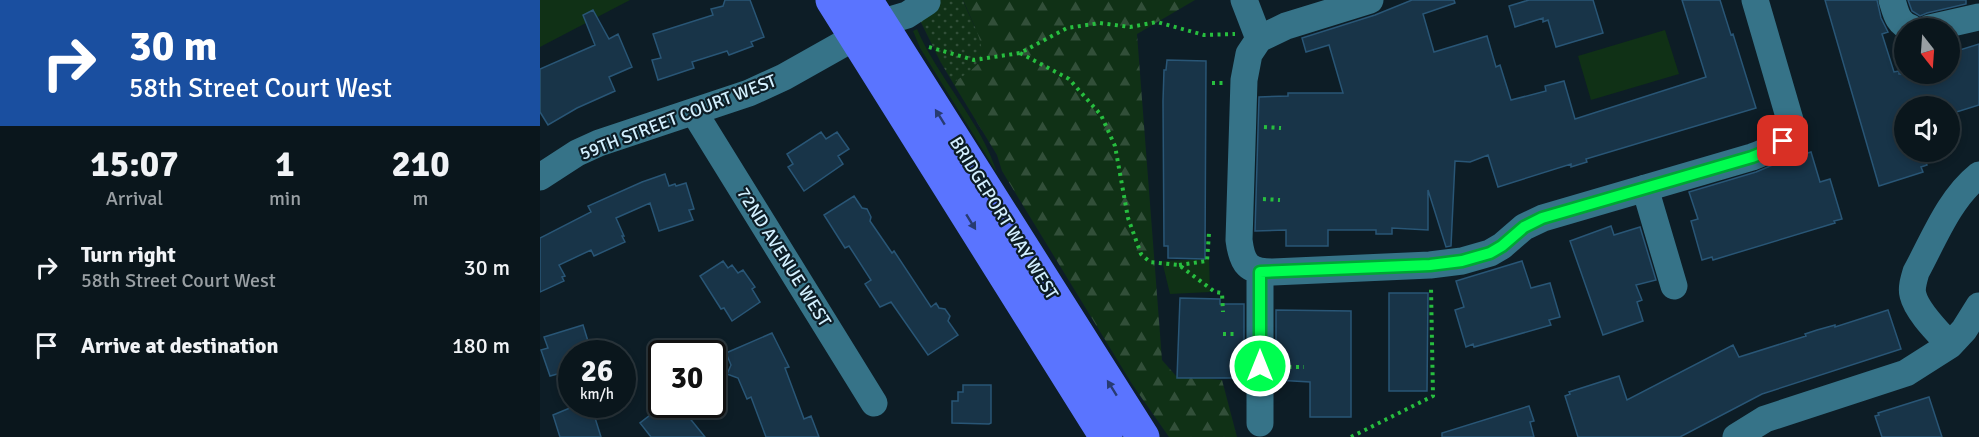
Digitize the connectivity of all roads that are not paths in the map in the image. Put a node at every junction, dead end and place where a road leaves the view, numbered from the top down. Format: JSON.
{"nodes":[{"id":1,"x":832,"y":0,"type":"edge"},
{"id":2,"x":1244,"y":0,"type":"edge"},
{"id":3,"x":1370,"y":0,"type":"edge"},
{"id":4,"x":1755,"y":0,"type":"edge"},
{"id":5,"x":1892,"y":0,"type":"edge"},
{"id":6,"x":927,"y":2,"type":"dead end"},
{"id":7,"x":1979,"y":17,"type":"edge"},
{"id":8,"x":1897,"y":18,"type":"edge"},
{"id":9,"x":867,"y":20,"type":"edge"},
{"id":10,"x":1960,"y":21,"type":"edge"},
{"id":11,"x":1259,"y":39,"type":"junction"},
{"id":12,"x":694,"y":112,"type":"junction"},
{"id":13,"x":1979,"y":176,"type":"edge"},
{"id":14,"x":540,"y":177,"type":"edge"},
{"id":15,"x":1645,"y":188,"type":"junction"},
{"id":16,"x":1260,"y":272,"type":"junction"},
{"id":17,"x":1674,"y":286,"type":"dead end"},
{"id":18,"x":1979,"y":306,"type":"edge"},
{"id":19,"x":1950,"y":345,"type":"junction"},
{"id":20,"x":874,"y":403,"type":"dead end"},
{"id":21,"x":1260,"y":423,"type":"dead end"},
{"id":22,"x":1106,"y":437,"type":"edge"},
{"id":23,"x":1143,"y":437,"type":"edge"},
{"id":24,"x":1736,"y":437,"type":"edge"}],
"edges":[{"from":1,"to":9,"type":"main road","name":"BRIDGEPORT WAY WEST"},
{"from":2,"to":11,"type":"street"},
{"from":3,"to":11,"type":"street"},
{"from":4,"to":15,"type":"street"},
{"from":5,"to":8,"type":"street"},
{"from":6,"to":9,"type":"street","name":"59TH STREET COURT WEST"},
{"from":7,"to":10,"type":"street"},
{"from":9,"to":12,"type":"street","name":"59TH STREET COURT WEST"},
{"from":9,"to":22,"type":"main road","name":"BRIDGEPORT WAY WEST","one_way":true},
{"from":23,"to":9,"type":"main road","name":"BRIDGEPORT WAY WEST","one_way":true},
{"from":11,"to":16,"type":"street"},
{"from":12,"to":14,"type":"street","name":"59TH STREET COURT WEST"},
{"from":12,"to":20,"type":"street","name":"72ND AVENUE WEST"},
{"from":13,"to":19,"type":"street"},
{"from":15,"to":16,"type":"street"},
{"from":15,"to":17,"type":"street"},
{"from":16,"to":21,"type":"street"},
{"from":18,"to":19,"type":"street"},
{"from":19,"to":24,"type":"street"}]}
